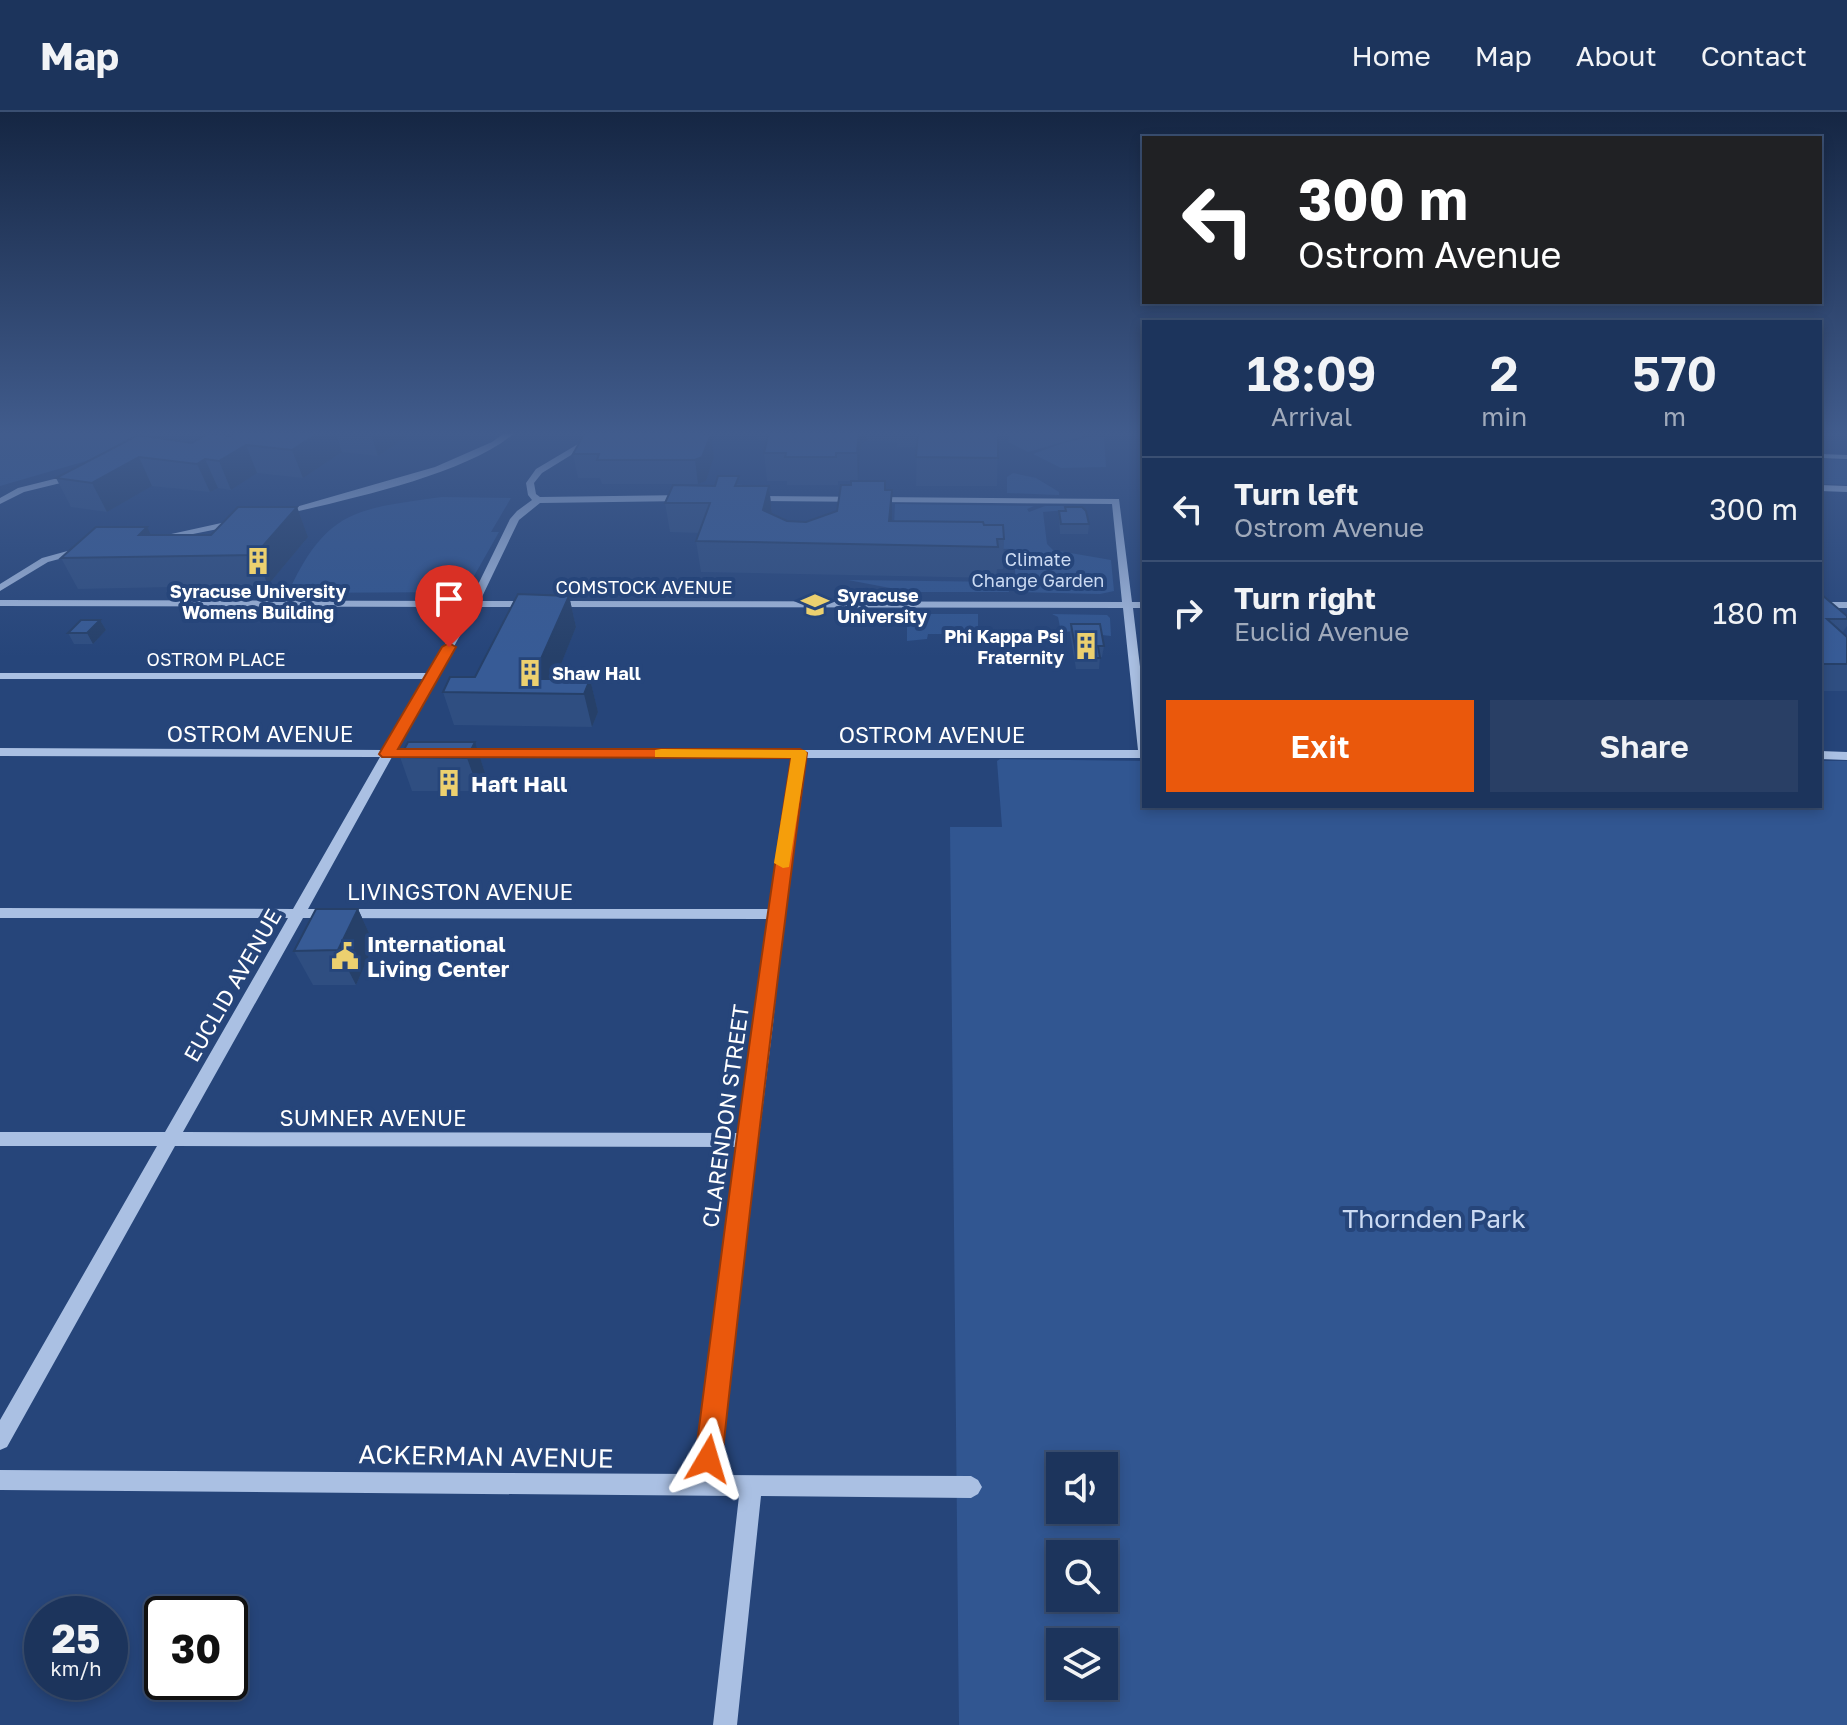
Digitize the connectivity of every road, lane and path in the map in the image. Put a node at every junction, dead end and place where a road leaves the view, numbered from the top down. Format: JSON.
{"nodes":[{"id":1,"x":303,"y":506,"type":"edge"},
{"id":2,"x":533,"y":506,"type":"edge"},
{"id":3,"x":1117,"y":506,"type":"edge"},
{"id":4,"x":273,"y":515,"type":"edge"},
{"id":5,"x":247,"y":520,"type":"edge"},
{"id":6,"x":147,"y":540,"type":"edge"},
{"id":7,"x":90,"y":549,"type":"edge"},
{"id":8,"x":0,"y":588,"type":"edge"},
{"id":9,"x":0,"y":603,"type":"edge"},
{"id":10,"x":473,"y":604,"type":"junction"},
{"id":11,"x":1822,"y":604,"type":"edge"},
{"id":12,"x":1128,"y":605,"type":"junction"},
{"id":13,"x":1142,"y":605,"type":"edge"},
{"id":14,"x":1847,"y":605,"type":"edge"},
{"id":15,"x":1822,"y":606,"type":"edge"},
{"id":16,"x":1830,"y":614,"type":"edge"},
{"id":17,"x":0,"y":676,"type":"edge"},
{"id":18,"x":432,"y":676,"type":"junction"},
{"id":19,"x":1142,"y":734,"type":"edge"},
{"id":20,"x":0,"y":752,"type":"edge"},
{"id":21,"x":1142,"y":752,"type":"edge"},
{"id":22,"x":800,"y":753,"type":"junction"},
{"id":23,"x":387,"y":754,"type":"junction"},
{"id":24,"x":427,"y":754,"type":"edge"},
{"id":25,"x":441,"y":754,"type":"edge"},
{"id":26,"x":1822,"y":755,"type":"edge"},
{"id":27,"x":1847,"y":756,"type":"edge"},
{"id":28,"x":0,"y":913,"type":"edge"},
{"id":29,"x":298,"y":914,"type":"junction"},
{"id":30,"x":776,"y":914,"type":"junction"},
{"id":31,"x":0,"y":1139,"type":"edge"},
{"id":32,"x":168,"y":1139,"type":"junction"},
{"id":33,"x":747,"y":1140,"type":"junction"},
{"id":34,"x":0,"y":1440,"type":"edge"},
{"id":35,"x":0,"y":1480,"type":"edge"},
{"id":36,"x":705,"y":1486,"type":"junction"},
{"id":37,"x":751,"y":1487,"type":"junction"},
{"id":38,"x":971,"y":1487,"type":"dead end"},
{"id":39,"x":725,"y":1725,"type":"edge"}],
"edges":[{"from":1,"to":4,"type":"street"},
{"from":2,"to":10,"type":"street","name":"EUCLID AVENUE"},
{"from":3,"to":12,"type":"street"},
{"from":5,"to":6,"type":"street"},
{"from":7,"to":8,"type":"street"},
{"from":9,"to":10,"type":"street","name":"COMSTOCK AVENUE"},
{"from":10,"to":12,"type":"street","name":"COMSTOCK AVENUE"},
{"from":10,"to":18,"type":"street","name":"EUCLID AVENUE"},
{"from":11,"to":14,"type":"street"},
{"from":12,"to":13,"type":"street","name":"COMSTOCK AVENUE"},
{"from":12,"to":19,"type":"street"},
{"from":15,"to":16,"type":"street"},
{"from":17,"to":18,"type":"street","name":"OSTROM PLACE"},
{"from":18,"to":23,"type":"street","name":"EUCLID AVENUE"},
{"from":20,"to":23,"type":"street","name":"OSTROM AVENUE"},
{"from":21,"to":22,"type":"street","name":"OSTROM AVENUE"},
{"from":22,"to":25,"type":"street","name":"OSTROM AVENUE"},
{"from":22,"to":30,"type":"street","name":"CLARENDON STREET"},
{"from":23,"to":24,"type":"street","name":"OSTROM AVENUE"},
{"from":23,"to":29,"type":"street","name":"EUCLID AVENUE"},
{"from":26,"to":27,"type":"street"},
{"from":28,"to":29,"type":"street","name":"LIVINGSTON AVENUE"},
{"from":29,"to":30,"type":"street","name":"LIVINGSTON AVENUE"},
{"from":29,"to":32,"type":"street","name":"EUCLID AVENUE"},
{"from":30,"to":33,"type":"street","name":"CLARENDON STREET"},
{"from":31,"to":32,"type":"street","name":"SUMNER AVENUE"},
{"from":32,"to":33,"type":"street","name":"SUMNER AVENUE"},
{"from":32,"to":34,"type":"street","name":"EUCLID AVENUE"},
{"from":33,"to":36,"type":"street","name":"CLARENDON STREET"},
{"from":35,"to":36,"type":"street","name":"ACKERMAN AVENUE"},
{"from":36,"to":37,"type":"street","name":"ACKERMAN AVENUE"},
{"from":37,"to":38,"type":"street","name":"ACKERMAN AVENUE"},
{"from":37,"to":39,"type":"street"}]}
